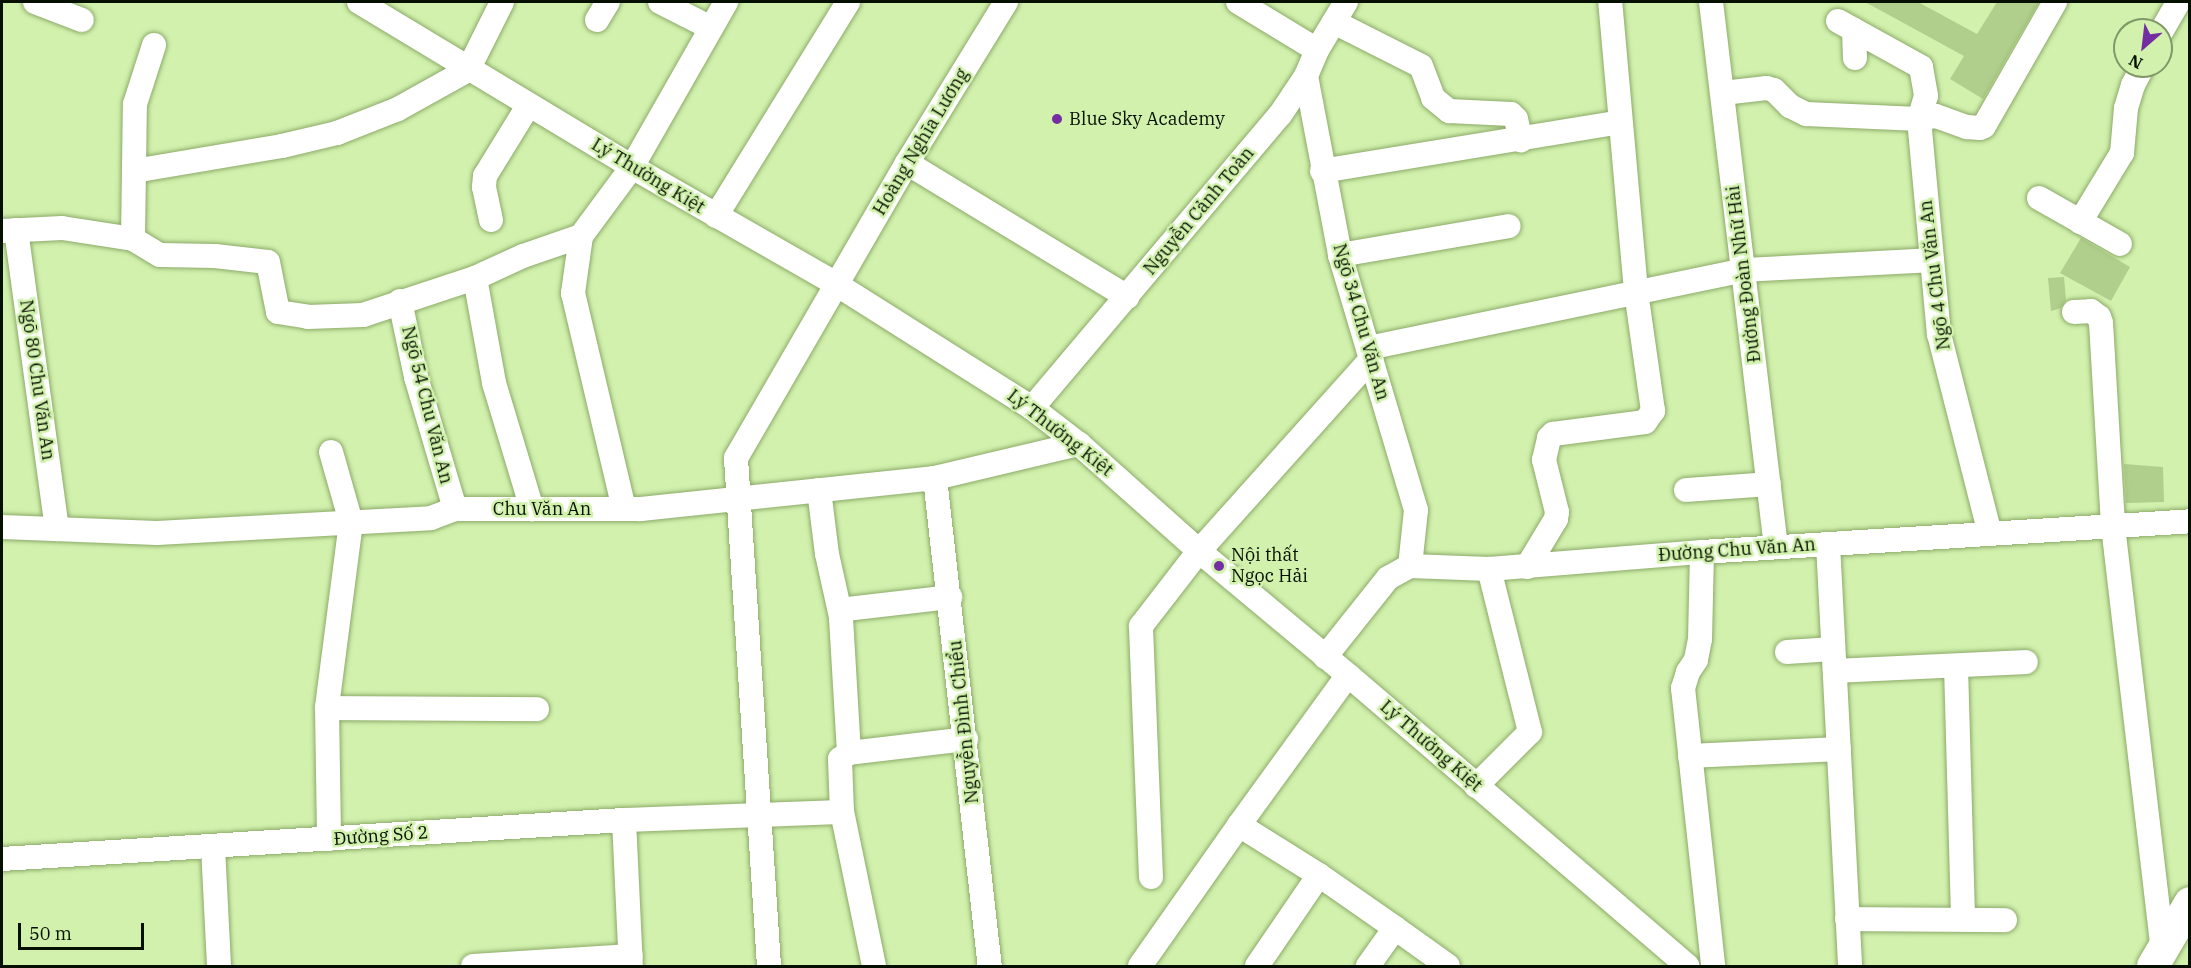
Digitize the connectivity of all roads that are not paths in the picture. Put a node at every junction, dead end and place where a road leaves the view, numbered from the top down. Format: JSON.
{"nodes":[{"id":1,"x":35,"y":2,"type":"edge"},
{"id":2,"x":359,"y":2,"type":"edge"},
{"id":3,"x":502,"y":2,"type":"edge"},
{"id":4,"x":660,"y":2,"type":"edge"},
{"id":5,"x":726,"y":2,"type":"edge"},
{"id":6,"x":848,"y":2,"type":"edge"},
{"id":7,"x":1006,"y":2,"type":"edge"},
{"id":8,"x":1238,"y":2,"type":"edge"},
{"id":9,"x":1346,"y":2,"type":"edge"},
{"id":10,"x":1610,"y":2,"type":"edge"},
{"id":11,"x":1712,"y":2,"type":"edge"},
{"id":12,"x":2055,"y":2,"type":"edge"},
{"id":13,"x":2178,"y":2,"type":"edge"},
{"id":14,"x":2169,"y":18,"type":"edge"},
{"id":15,"x":82,"y":20,"type":"dead end"},
{"id":16,"x":1334,"y":22,"type":"junction"},
{"id":17,"x":711,"y":28,"type":"junction"},
{"id":18,"x":154,"y":45,"type":"dead end"},
{"id":19,"x":1317,"y":50,"type":"junction"},
{"id":20,"x":1855,"y":58,"type":"dead end"},
{"id":21,"x":468,"y":70,"type":"junction"},
{"id":22,"x":1306,"y":76,"type":"junction"},
{"id":23,"x":2137,"y":78,"type":"edge"},
{"id":24,"x":1723,"y":93,"type":"junction"},
{"id":25,"x":528,"y":106,"type":"junction"},
{"id":26,"x":1918,"y":119,"type":"junction"},
{"id":27,"x":1620,"y":122,"type":"junction"},
{"id":28,"x":1521,"y":140,"type":"junction"},
{"id":29,"x":907,"y":163,"type":"junction"},
{"id":30,"x":632,"y":167,"type":"junction"},
{"id":31,"x":134,"y":171,"type":"junction"},
{"id":32,"x":1322,"y":171,"type":"junction"},
{"id":33,"x":2039,"y":198,"type":"dead end"},
{"id":34,"x":716,"y":216,"type":"junction"},
{"id":35,"x":490,"y":220,"type":"dead end"},
{"id":36,"x":2080,"y":222,"type":"junction"},
{"id":37,"x":1509,"y":226,"type":"dead end"},
{"id":38,"x":9,"y":231,"type":"edge"},
{"id":39,"x":581,"y":236,"type":"junction"},
{"id":40,"x":133,"y":240,"type":"junction"},
{"id":41,"x":2121,"y":244,"type":"dead end"},
{"id":42,"x":1340,"y":255,"type":"junction"},
{"id":43,"x":1932,"y":260,"type":"junction"},
{"id":44,"x":1744,"y":270,"type":"junction"},
{"id":45,"x":475,"y":278,"type":"junction"},
{"id":46,"x":836,"y":284,"type":"junction"},
{"id":47,"x":1636,"y":291,"type":"junction"},
{"id":48,"x":1127,"y":297,"type":"junction"},
{"id":49,"x":400,"y":301,"type":"junction"},
{"id":50,"x":2074,"y":312,"type":"dead end"},
{"id":51,"x":1370,"y":353,"type":"junction"},
{"id":52,"x":1032,"y":408,"type":"junction"},
{"id":53,"x":1079,"y":444,"type":"junction"},
{"id":54,"x":332,"y":452,"type":"dead end"},
{"id":55,"x":935,"y":478,"type":"junction"},
{"id":56,"x":1769,"y":484,"type":"junction"},
{"id":57,"x":819,"y":490,"type":"junction"},
{"id":58,"x":1686,"y":490,"type":"dead end"},
{"id":59,"x":736,"y":499,"type":"junction"},
{"id":60,"x":454,"y":509,"type":"junction"},
{"id":61,"x":532,"y":509,"type":"junction"},
{"id":62,"x":624,"y":509,"type":"junction"},
{"id":63,"x":2190,"y":521,"type":"edge"},
{"id":64,"x":351,"y":522,"type":"junction"},
{"id":65,"x":2113,"y":526,"type":"junction"},
{"id":66,"x":2,"y":527,"type":"edge"},
{"id":67,"x":57,"y":529,"type":"junction"},
{"id":68,"x":1990,"y":534,"type":"junction"},
{"id":69,"x":1828,"y":544,"type":"junction"},
{"id":70,"x":1776,"y":547,"type":"junction"},
{"id":71,"x":1199,"y":552,"type":"junction"},
{"id":72,"x":1702,"y":552,"type":"junction"},
{"id":73,"x":1410,"y":566,"type":"junction"},
{"id":74,"x":1527,"y":567,"type":"junction"},
{"id":75,"x":1489,"y":569,"type":"junction"},
{"id":76,"x":950,"y":597,"type":"junction"},
{"id":77,"x":841,"y":617,"type":"junction"},
{"id":78,"x":1787,"y":652,"type":"dead end"},
{"id":79,"x":1326,"y":657,"type":"junction"},
{"id":80,"x":1834,"y":660,"type":"junction"},
{"id":81,"x":2026,"y":662,"type":"dead end"},
{"id":82,"x":1956,"y":666,"type":"junction"},
{"id":83,"x":1348,"y":675,"type":"junction"},
{"id":84,"x":327,"y":708,"type":"junction"},
{"id":85,"x":537,"y":709,"type":"dead end"},
{"id":86,"x":966,"y":739,"type":"junction"},
{"id":87,"x":1839,"y":749,"type":"junction"},
{"id":88,"x":849,"y":753,"type":"junction"},
{"id":89,"x":1690,"y":756,"type":"junction"},
{"id":90,"x":1476,"y":786,"type":"junction"},
{"id":91,"x":842,"y":812,"type":"junction"},
{"id":92,"x":760,"y":816,"type":"junction"},
{"id":93,"x":624,"y":820,"type":"junction"},
{"id":94,"x":1239,"y":825,"type":"junction"},
{"id":95,"x":329,"y":839,"type":"junction"},
{"id":96,"x":213,"y":847,"type":"junction"},
{"id":97,"x":2,"y":859,"type":"edge"},
{"id":98,"x":1318,"y":875,"type":"junction"},
{"id":99,"x":1151,"y":877,"type":"dead end"},
{"id":100,"x":2190,"y":903,"type":"edge"},
{"id":101,"x":1847,"y":919,"type":"junction"},
{"id":102,"x":1963,"y":919,"type":"junction"},
{"id":103,"x":2005,"y":920,"type":"dead end"},
{"id":104,"x":1395,"y":928,"type":"junction"},
{"id":105,"x":2158,"y":958,"type":"edge"},
{"id":106,"x":631,"y":961,"type":"edge"},
{"id":107,"x":219,"y":966,"type":"edge"},
{"id":108,"x":473,"y":966,"type":"edge"},
{"id":109,"x":769,"y":966,"type":"edge"},
{"id":110,"x":874,"y":966,"type":"edge"},
{"id":111,"x":990,"y":966,"type":"edge"},
{"id":112,"x":1140,"y":966,"type":"edge"},
{"id":113,"x":1257,"y":966,"type":"edge"},
{"id":114,"x":1368,"y":966,"type":"edge"},
{"id":115,"x":1448,"y":966,"type":"edge"},
{"id":116,"x":1687,"y":966,"type":"edge"},
{"id":117,"x":1713,"y":966,"type":"edge"},
{"id":118,"x":1850,"y":966,"type":"edge"}],
"edges":[{"from":1,"to":15,"type":"street"},
{"from":2,"to":21,"type":"street","name":"Lý Thường Kiệt"},
{"from":3,"to":21,"type":"street"},
{"from":4,"to":17,"type":"street"},
{"from":5,"to":17,"type":"street"},
{"from":6,"to":34,"type":"street"},
{"from":7,"to":29,"type":"street","name":"Hoàng Nghĩa Lương"},
{"from":8,"to":19,"type":"street"},
{"from":9,"to":16,"type":"street","name":"Nguyễn Cảnh Toàn"},
{"from":10,"to":27,"type":"street"},
{"from":11,"to":24,"type":"street","name":"Đường Đoàn Nhữ Hài"},
{"from":12,"to":26,"type":"street"},
{"from":13,"to":14,"type":"street"},
{"from":16,"to":19,"type":"street","name":"Nguyễn Cảnh Toàn"},
{"from":16,"to":28,"type":"street"},
{"from":17,"to":30,"type":"street"},
{"from":18,"to":31,"type":"street"},
{"from":19,"to":22,"type":"street","name":"Nguyễn Cảnh Toàn"},
{"from":20,"to":26,"type":"street","name":"Ngõ 4 Chu Văn An"},
{"from":21,"to":25,"type":"street","name":"Lý Thường Kiệt"},
{"from":21,"to":31,"type":"street"},
{"from":22,"to":32,"type":"street","name":"Ngõ 34 Chu Văn An"},
{"from":22,"to":48,"type":"street","name":"Nguyễn Cảnh Toàn"},
{"from":23,"to":36,"type":"street"},
{"from":24,"to":26,"type":"street"},
{"from":24,"to":44,"type":"street","name":"Đường Đoàn Nhữ Hài"},
{"from":25,"to":30,"type":"street","name":"Lý Thường Kiệt"},
{"from":25,"to":35,"type":"street"},
{"from":26,"to":43,"type":"street","name":"Ngõ 4 Chu Văn An"},
{"from":27,"to":28,"type":"street"},
{"from":27,"to":47,"type":"street"},
{"from":28,"to":32,"type":"street"},
{"from":29,"to":46,"type":"street","name":"Hoàng Nghĩa Lương"},
{"from":29,"to":48,"type":"street"},
{"from":30,"to":34,"type":"street","name":"Lý Thường Kiệt"},
{"from":30,"to":39,"type":"street"},
{"from":31,"to":40,"type":"street"},
{"from":32,"to":42,"type":"street","name":"Ngõ 34 Chu Văn An"},
{"from":33,"to":36,"type":"street"},
{"from":34,"to":46,"type":"street","name":"Lý Thường Kiệt"},
{"from":36,"to":41,"type":"street"},
{"from":37,"to":42,"type":"street"},
{"from":38,"to":40,"type":"street"},
{"from":38,"to":67,"type":"street","name":"Ngõ 80 Chu Văn An"},
{"from":39,"to":45,"type":"street"},
{"from":39,"to":62,"type":"street"},
{"from":40,"to":49,"type":"street"},
{"from":42,"to":51,"type":"street","name":"Ngõ 34 Chu Văn An"},
{"from":43,"to":44,"type":"street"},
{"from":43,"to":68,"type":"street","name":"Ngõ 4 Chu Văn An"},
{"from":44,"to":47,"type":"street"},
{"from":44,"to":56,"type":"street","name":"Đường Đoàn Nhữ Hài"},
{"from":45,"to":49,"type":"street"},
{"from":45,"to":61,"type":"street"},
{"from":46,"to":52,"type":"street","name":"Lý Thường Kiệt"},
{"from":46,"to":59,"type":"street","name":"Hoàng Nghĩa Lương"},
{"from":47,"to":51,"type":"street"},
{"from":47,"to":74,"type":"street"},
{"from":48,"to":52,"type":"street","name":"Nguyễn Cảnh Toàn"},
{"from":49,"to":60,"type":"street","name":"Ngõ 54 Chu Văn An"},
{"from":50,"to":65,"type":"street"},
{"from":51,"to":71,"type":"street"},
{"from":51,"to":73,"type":"street","name":"Ngõ 34 Chu Văn An"},
{"from":52,"to":53,"type":"street","name":"Lý Thường Kiệt"},
{"from":53,"to":55,"type":"street","name":"Chu Văn An"},
{"from":53,"to":71,"type":"street","name":"Lý Thường Kiệt"},
{"from":54,"to":64,"type":"street"},
{"from":55,"to":57,"type":"street","name":"Chu Văn An"},
{"from":55,"to":76,"type":"street","name":"Nguyễn Đình Chiểu"},
{"from":56,"to":58,"type":"street"},
{"from":56,"to":70,"type":"street","name":"Đường Đoàn Nhữ Hài"},
{"from":57,"to":59,"type":"street","name":"Chu Văn An"},
{"from":57,"to":77,"type":"street"},
{"from":59,"to":62,"type":"street","name":"Chu Văn An"},
{"from":59,"to":92,"type":"street","name":"Hoàng Nghĩa Lương"},
{"from":60,"to":61,"type":"street","name":"Chu Văn An"},
{"from":60,"to":64,"type":"street","name":"Chu Văn An"},
{"from":61,"to":62,"type":"street","name":"Chu Văn An"},
{"from":63,"to":65,"type":"street","name":"Đường Chu Văn An"},
{"from":64,"to":67,"type":"street","name":"Chu Văn An"},
{"from":64,"to":84,"type":"street"},
{"from":65,"to":68,"type":"street","name":"Đường Chu Văn An"},
{"from":65,"to":105,"type":"street"},
{"from":66,"to":67,"type":"street","name":"Chu Văn An"},
{"from":68,"to":69,"type":"street","name":"Đường Chu Văn An"},
{"from":69,"to":70,"type":"street","name":"Đường Chu Văn An"},
{"from":69,"to":80,"type":"street"},
{"from":70,"to":72,"type":"street","name":"Đường Chu Văn An"},
{"from":71,"to":79,"type":"street","name":"Lý Thường Kiệt"},
{"from":71,"to":99,"type":"street"},
{"from":72,"to":74,"type":"street","name":"Đường Chu Văn An"},
{"from":72,"to":89,"type":"street"},
{"from":73,"to":75,"type":"street","name":"Đường Chu Văn An"},
{"from":73,"to":79,"type":"street"},
{"from":74,"to":75,"type":"street","name":"Đường Chu Văn An"},
{"from":75,"to":90,"type":"street"},
{"from":76,"to":77,"type":"street"},
{"from":76,"to":86,"type":"street","name":"Nguyễn Đình Chiểu"},
{"from":77,"to":88,"type":"street"},
{"from":78,"to":80,"type":"street"},
{"from":79,"to":83,"type":"street","name":"Lý Thường Kiệt"},
{"from":80,"to":82,"type":"street"},
{"from":80,"to":87,"type":"street"},
{"from":81,"to":82,"type":"street"},
{"from":82,"to":102,"type":"street"},
{"from":83,"to":90,"type":"street","name":"Lý Thường Kiệt"},
{"from":83,"to":94,"type":"street"},
{"from":84,"to":85,"type":"street"},
{"from":84,"to":95,"type":"street"},
{"from":86,"to":88,"type":"street"},
{"from":86,"to":111,"type":"street","name":"Nguyễn Đình Chiểu"},
{"from":87,"to":89,"type":"street"},
{"from":87,"to":101,"type":"street"},
{"from":88,"to":91,"type":"street"},
{"from":89,"to":117,"type":"street"},
{"from":90,"to":116,"type":"street","name":"Lý Thường Kiệt"},
{"from":91,"to":92,"type":"street","name":"Đường Số 2"},
{"from":91,"to":110,"type":"street"},
{"from":92,"to":93,"type":"street","name":"Đường Số 2"},
{"from":92,"to":109,"type":"street","name":"Hoàng Nghĩa Lương"},
{"from":93,"to":95,"type":"street","name":"Đường Số 2"},
{"from":93,"to":106,"type":"street"},
{"from":94,"to":98,"type":"street"},
{"from":94,"to":112,"type":"street"},
{"from":95,"to":96,"type":"street","name":"Đường Số 2"},
{"from":96,"to":97,"type":"street","name":"Đường Số 2"},
{"from":96,"to":107,"type":"street"},
{"from":98,"to":104,"type":"street"},
{"from":98,"to":113,"type":"street"},
{"from":100,"to":105,"type":"main road"},
{"from":101,"to":102,"type":"street"},
{"from":101,"to":118,"type":"street"},
{"from":102,"to":103,"type":"street"},
{"from":104,"to":114,"type":"street"},
{"from":104,"to":115,"type":"street"},
{"from":106,"to":108,"type":"street"}]}
